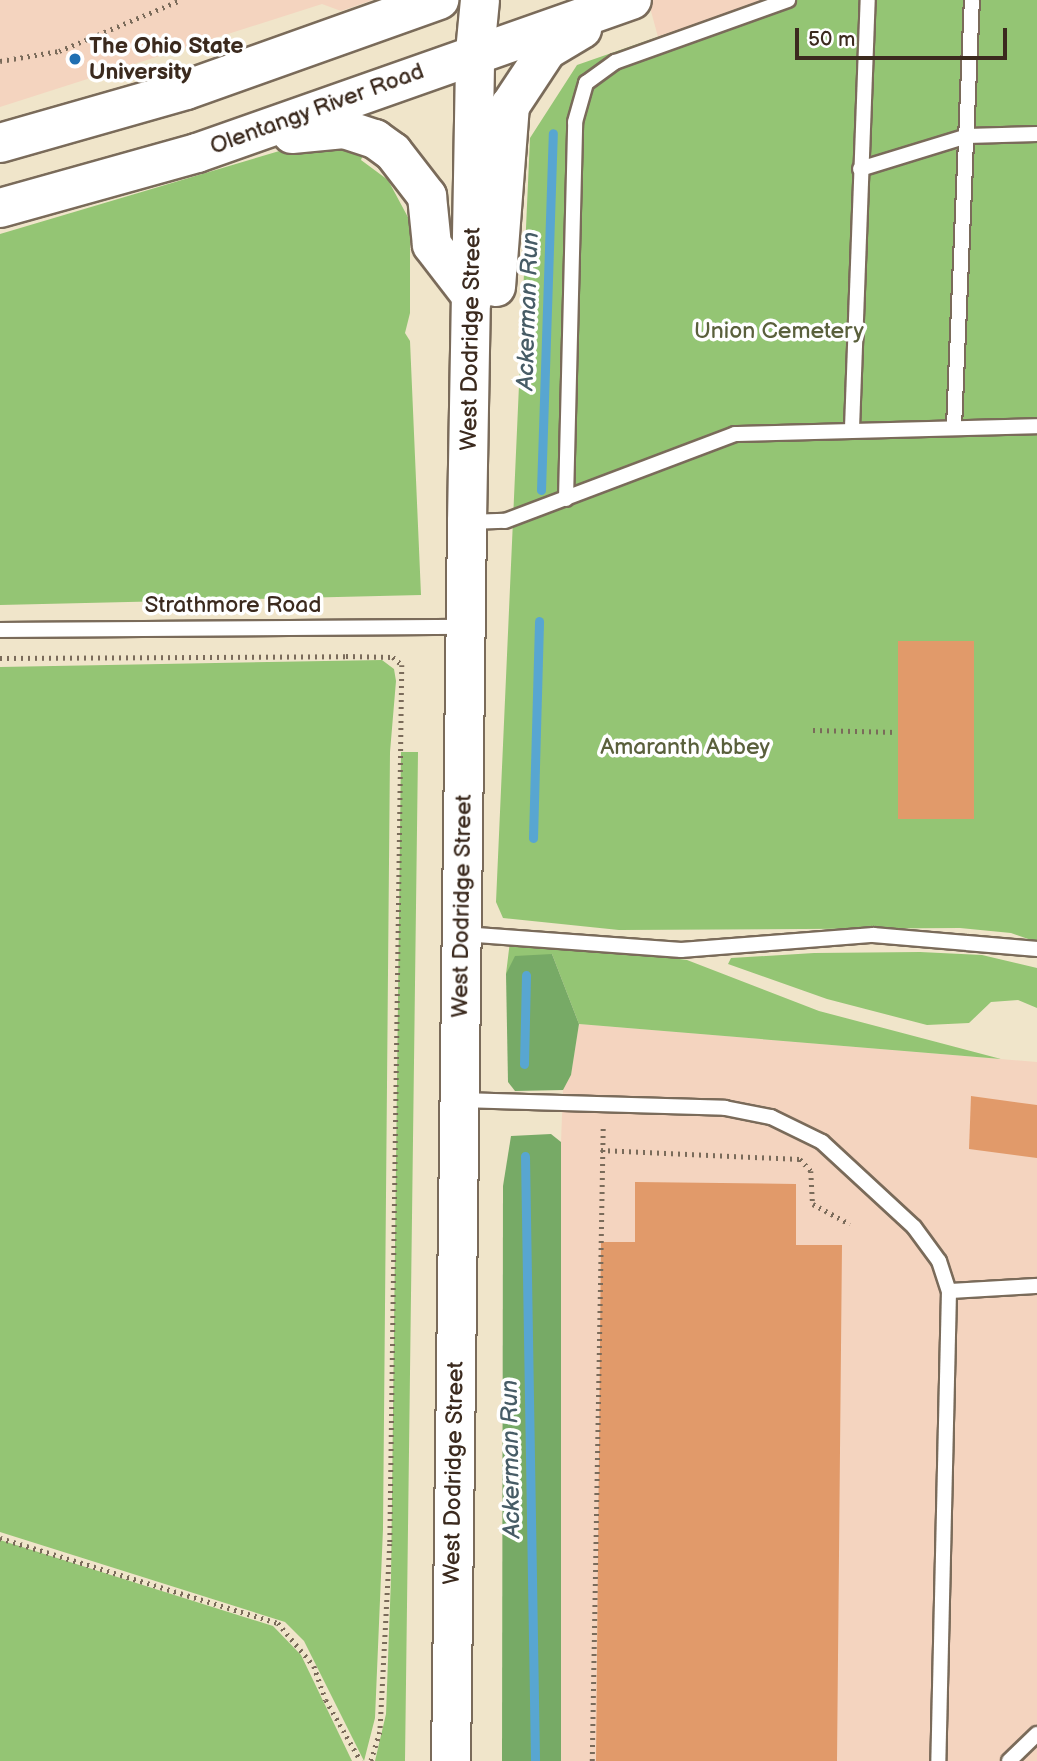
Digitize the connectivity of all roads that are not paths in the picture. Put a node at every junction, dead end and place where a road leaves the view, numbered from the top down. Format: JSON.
{"nodes":[{"id":1,"x":439,"y":0,"type":"edge"},
{"id":2,"x":480,"y":0,"type":"edge"},
{"id":3,"x":788,"y":0,"type":"edge"},
{"id":4,"x":868,"y":0,"type":"edge"},
{"id":5,"x":972,"y":0,"type":"edge"},
{"id":6,"x":627,"y":2,"type":"edge"},
{"id":7,"x":475,"y":52,"type":"junction"},
{"id":8,"x":1037,"y":134,"type":"edge"},
{"id":9,"x":967,"y":136,"type":"junction"},
{"id":10,"x":0,"y":143,"type":"edge"},
{"id":11,"x":197,"y":153,"type":"junction"},
{"id":12,"x":860,"y":169,"type":"junction"},
{"id":13,"x":0,"y":208,"type":"edge"},
{"id":14,"x":473,"y":298,"type":"junction"},
{"id":15,"x":470,"y":405,"type":"junction"},
{"id":16,"x":1037,"y":426,"type":"edge"},
{"id":17,"x":954,"y":427,"type":"junction"},
{"id":18,"x":852,"y":428,"type":"junction"},
{"id":19,"x":566,"y":499,"type":"junction"},
{"id":20,"x":467,"y":522,"type":"junction"},
{"id":21,"x":466,"y":627,"type":"junction"},
{"id":22,"x":0,"y":630,"type":"edge"},
{"id":23,"x":461,"y":934,"type":"junction"},
{"id":24,"x":1037,"y":949,"type":"edge"},
{"id":25,"x":459,"y":1100,"type":"junction"},
{"id":26,"x":1037,"y":1286,"type":"edge"},
{"id":27,"x":949,"y":1291,"type":"junction"},
{"id":28,"x":1037,"y":1734,"type":"edge"},
{"id":29,"x":451,"y":1761,"type":"edge"},
{"id":30,"x":938,"y":1761,"type":"edge"},
{"id":31,"x":1009,"y":1761,"type":"edge"}],
"edges":[{"from":1,"to":10,"type":"main road"},
{"from":2,"to":7,"type":"main road","name":"West Dodridge Street"},
{"from":3,"to":19,"type":"lane"},
{"from":4,"to":12,"type":"lane"},
{"from":5,"to":9,"type":"lane"},
{"from":6,"to":7,"type":"main road","name":"Olentangy River Road"},
{"from":6,"to":15,"type":"main road"},
{"from":7,"to":11,"type":"main road","name":"Olentangy River Road"},
{"from":7,"to":14,"type":"main road","name":"West Dodridge Street"},
{"from":8,"to":9,"type":"lane"},
{"from":9,"to":12,"type":"lane"},
{"from":9,"to":17,"type":"lane"},
{"from":11,"to":13,"type":"main road","name":"Olentangy River Road"},
{"from":11,"to":14,"type":"main road"},
{"from":12,"to":18,"type":"lane"},
{"from":14,"to":15,"type":"main road","name":"West Dodridge Street"},
{"from":15,"to":20,"type":"main road","name":"West Dodridge Street"},
{"from":16,"to":17,"type":"lane"},
{"from":17,"to":18,"type":"lane"},
{"from":18,"to":19,"type":"lane"},
{"from":19,"to":20,"type":"lane"},
{"from":20,"to":21,"type":"main road","name":"West Dodridge Street"},
{"from":21,"to":22,"type":"lane","name":"Strathmore Road"},
{"from":21,"to":23,"type":"main road","name":"West Dodridge Street"},
{"from":23,"to":24,"type":"lane"},
{"from":23,"to":25,"type":"main road","name":"West Dodridge Street"},
{"from":25,"to":27,"type":"lane"},
{"from":25,"to":29,"type":"main road","name":"West Dodridge Street"},
{"from":26,"to":27,"type":"lane"},
{"from":27,"to":30,"type":"lane"},
{"from":28,"to":31,"type":"lane"}]}
